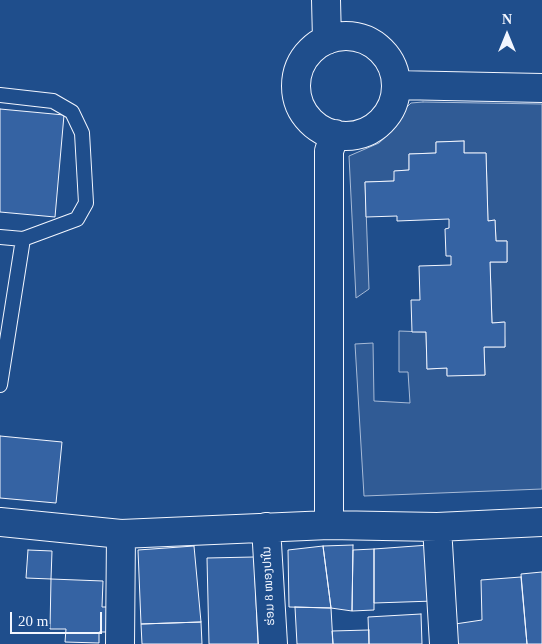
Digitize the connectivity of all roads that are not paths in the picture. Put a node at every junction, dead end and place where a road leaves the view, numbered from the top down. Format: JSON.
{"nodes":[{"id":1,"x":326,"y":0,"type":"edge"},
{"id":2,"x":327,"y":40,"type":"junction"},
{"id":3,"x":396,"y":85,"type":"junction"},
{"id":4,"x":542,"y":88,"type":"edge"},
{"id":5,"x":0,"y":95,"type":"edge"},
{"id":6,"x":335,"y":134,"type":"junction"},
{"id":7,"x":0,"y":237,"type":"edge"},
{"id":8,"x":23,"y":239,"type":"junction"},
{"id":9,"x":0,"y":385,"type":"edge"},
{"id":10,"x":0,"y":522,"type":"edge"},
{"id":11,"x":542,"y":522,"type":"edge"},
{"id":12,"x":329,"y":525,"type":"junction"},
{"id":13,"x":266,"y":527,"type":"junction"},
{"id":14,"x":437,"y":527,"type":"junction"},
{"id":15,"x":121,"y":534,"type":"junction"},
{"id":16,"x":120,"y":644,"type":"edge"},
{"id":17,"x":273,"y":644,"type":"edge"},
{"id":18,"x":444,"y":644,"type":"edge"}],
"edges":[{"from":1,"to":2,"type":"street"},
{"from":2,"to":3,"type":"street"},
{"from":2,"to":6,"type":"street"},
{"from":3,"to":4,"type":"street"},
{"from":3,"to":6,"type":"street"},
{"from":5,"to":8,"type":"lane"},
{"from":6,"to":12,"type":"street"},
{"from":7,"to":8,"type":"lane"},
{"from":8,"to":9,"type":"lane"},
{"from":10,"to":15,"type":"street"},
{"from":11,"to":14,"type":"street"},
{"from":12,"to":13,"type":"street"},
{"from":12,"to":14,"type":"street"},
{"from":13,"to":15,"type":"street"},
{"from":13,"to":17,"type":"street","name":"ຮ່ອມ 8 ໜອງປາໃນ"},
{"from":14,"to":18,"type":"street"},
{"from":15,"to":16,"type":"street"}]}
